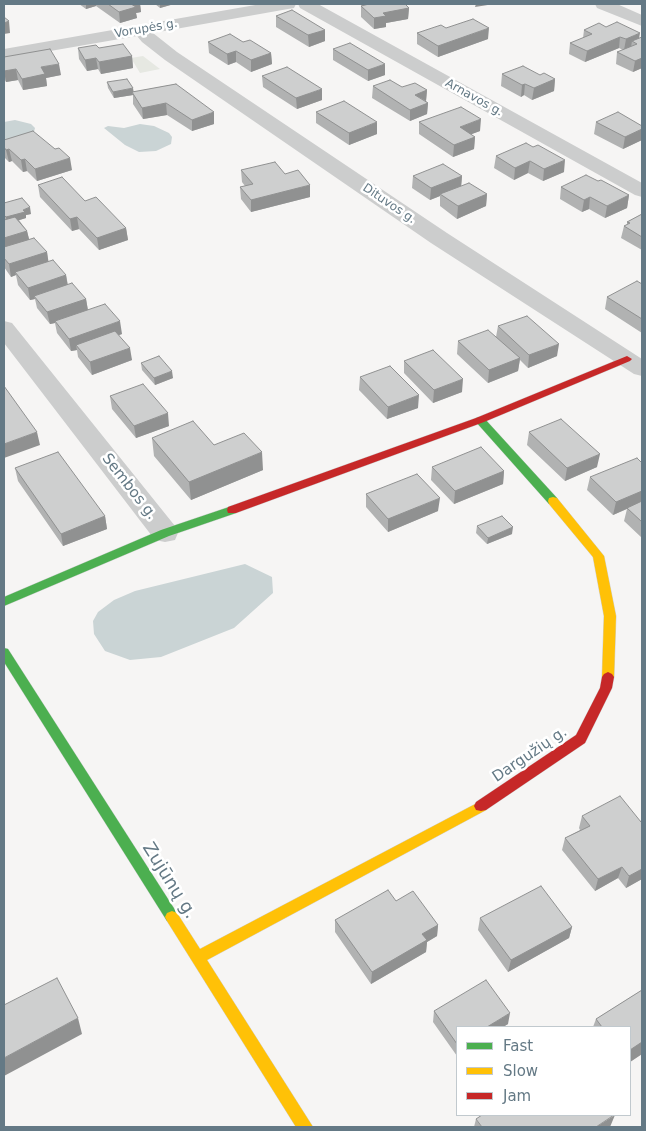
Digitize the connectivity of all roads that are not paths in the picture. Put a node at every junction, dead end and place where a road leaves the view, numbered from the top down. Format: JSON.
{"nodes":[{"id":1,"x":288,"y":4,"type":"edge"},
{"id":2,"x":306,"y":4,"type":"edge"},
{"id":3,"x":615,"y":5,"type":"edge"},
{"id":4,"x":642,"y":22,"type":"edge"},
{"id":5,"x":142,"y":30,"type":"junction"},
{"id":6,"x":4,"y":54,"type":"edge"},
{"id":7,"x":642,"y":192,"type":"edge"},
{"id":8,"x":4,"y":328,"type":"edge"},
{"id":9,"x":635,"y":364,"type":"edge"},
{"id":10,"x":480,"y":420,"type":"junction"},
{"id":11,"x":165,"y":533,"type":"junction"},
{"id":12,"x":4,"y":602,"type":"edge"},
{"id":13,"x":4,"y":652,"type":"edge"},
{"id":14,"x":198,"y":958,"type":"junction"},
{"id":15,"x":305,"y":1127,"type":"edge"}],
"edges":[{"from":1,"to":5,"type":"street","name":"Vorupės g."},
{"from":2,"to":7,"type":"street","name":"Arnavos g."},
{"from":3,"to":4,"type":"street"},
{"from":5,"to":6,"type":"street","name":"Vorupės g."},
{"from":5,"to":9,"type":"street","name":"Dituvos g."},
{"from":8,"to":11,"type":"street","name":"Sembos g."},
{"from":9,"to":10,"type":"street"},
{"from":10,"to":11,"type":"street"},
{"from":10,"to":14,"type":"street","name":"Dargužių g."},
{"from":11,"to":12,"type":"street","name":"Sembos g."},
{"from":13,"to":14,"type":"street","name":"Zujūnų g."},
{"from":14,"to":15,"type":"street","name":"Zujūnų g."}]}
